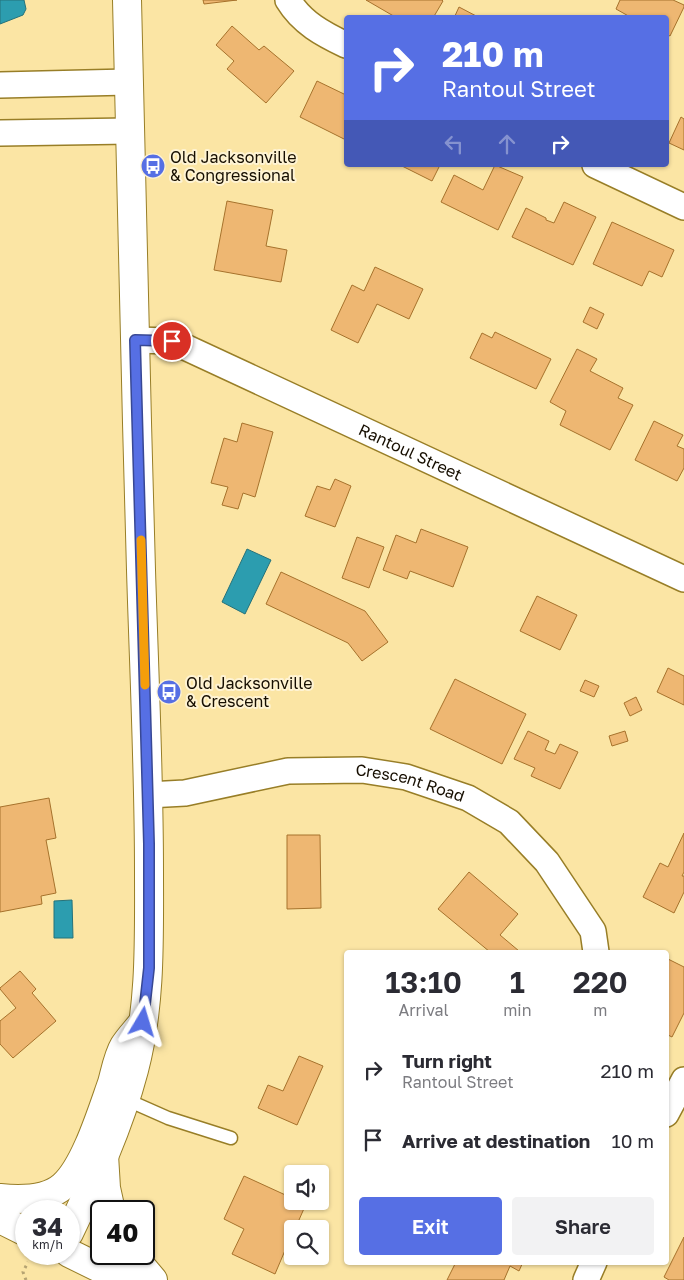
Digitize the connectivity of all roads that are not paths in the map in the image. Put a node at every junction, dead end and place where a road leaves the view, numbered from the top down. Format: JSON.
{"nodes":[{"id":1,"x":127,"y":0,"type":"edge"},
{"id":2,"x":288,"y":0,"type":"edge"},
{"id":3,"x":344,"y":45,"type":"edge"},
{"id":4,"x":128,"y":82,"type":"junction"},
{"id":5,"x":0,"y":85,"type":"edge"},
{"id":6,"x":129,"y":131,"type":"junction"},
{"id":7,"x":0,"y":133,"type":"edge"},
{"id":8,"x":599,"y":167,"type":"edge"},
{"id":9,"x":684,"y":208,"type":"edge"},
{"id":10,"x":135,"y":340,"type":"junction"},
{"id":11,"x":684,"y":579,"type":"edge"},
{"id":12,"x":148,"y":796,"type":"junction"},
{"id":13,"x":596,"y":950,"type":"edge"},
{"id":14,"x":143,"y":1022,"type":"junction"},
{"id":15,"x":684,"y":1080,"type":"edge"},
{"id":16,"x":125,"y":1099,"type":"junction"},
{"id":17,"x":669,"y":1108,"type":"edge"},
{"id":18,"x":231,"y":1138,"type":"dead end"},
{"id":19,"x":104,"y":1154,"type":"junction"},
{"id":20,"x":0,"y":1198,"type":"edge"},
{"id":21,"x":109,"y":1200,"type":"edge"},
{"id":22,"x":80,"y":1208,"type":"edge"},
{"id":23,"x":0,"y":1219,"type":"edge"},
{"id":24,"x":15,"y":1226,"type":"edge"},
{"id":25,"x":80,"y":1258,"type":"edge"},
{"id":26,"x":140,"y":1265,"type":"edge"},
{"id":27,"x":593,"y":1265,"type":"edge"},
{"id":28,"x":124,"y":1280,"type":"edge"},
{"id":29,"x":153,"y":1280,"type":"edge"},
{"id":30,"x":586,"y":1280,"type":"edge"}],
"edges":[{"from":1,"to":4,"type":"street"},
{"from":2,"to":3,"type":"street"},
{"from":4,"to":5,"type":"street"},
{"from":4,"to":6,"type":"street"},
{"from":6,"to":7,"type":"street"},
{"from":6,"to":10,"type":"street"},
{"from":8,"to":9,"type":"street"},
{"from":10,"to":11,"type":"street","name":"Rantoul Street"},
{"from":10,"to":12,"type":"street"},
{"from":12,"to":13,"type":"street","name":"Crescent Road"},
{"from":12,"to":14,"type":"street"},
{"from":14,"to":16,"type":"street"},
{"from":14,"to":20,"type":"street"},
{"from":15,"to":17,"type":"street"},
{"from":16,"to":18,"type":"lane"},
{"from":16,"to":19,"type":"street"},
{"from":19,"to":21,"type":"street"},
{"from":19,"to":22,"type":"street"},
{"from":23,"to":24,"type":"street"},
{"from":25,"to":28,"type":"street"},
{"from":26,"to":29,"type":"street"},
{"from":27,"to":30,"type":"street"}]}
